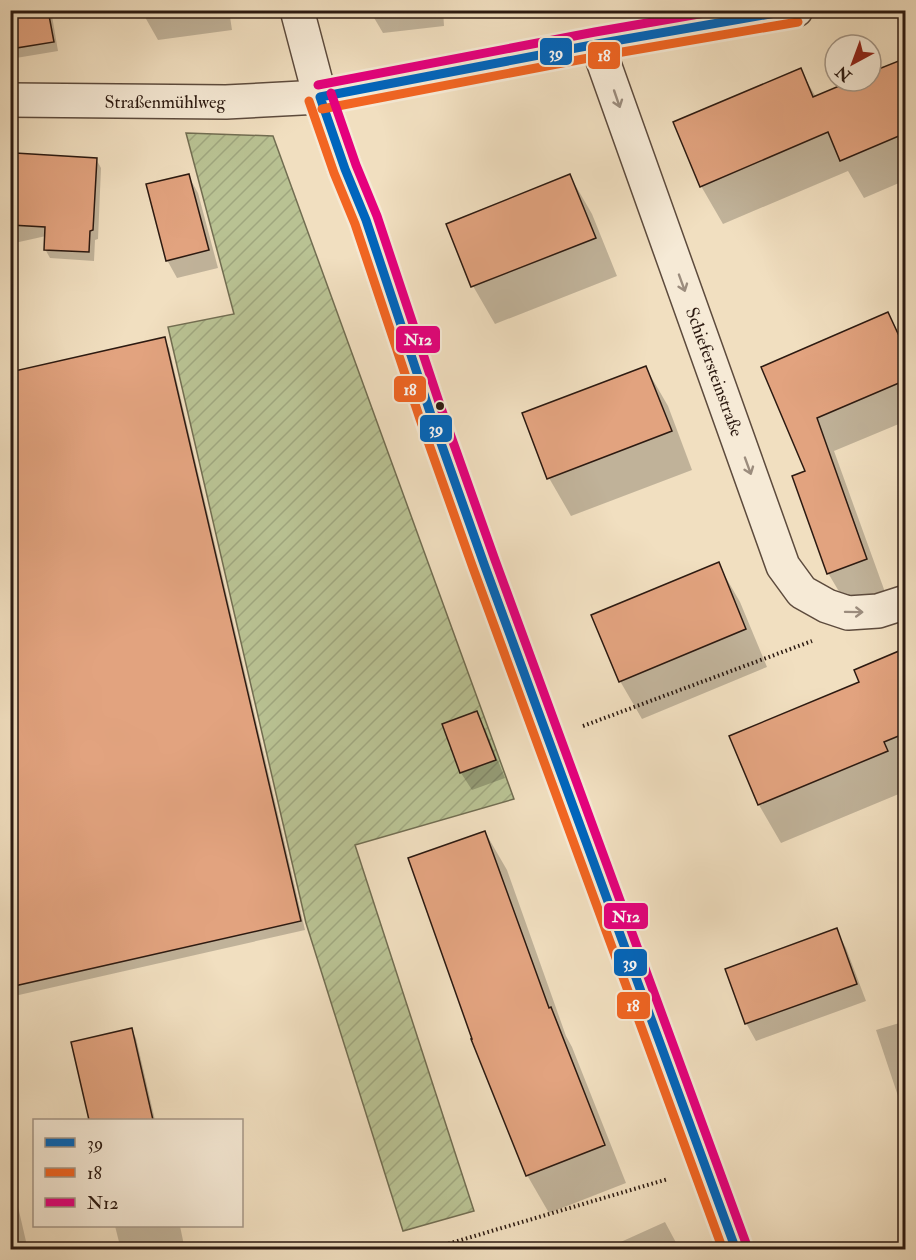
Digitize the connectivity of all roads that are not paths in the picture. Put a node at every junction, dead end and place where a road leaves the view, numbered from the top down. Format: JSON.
{"nodes":[{"id":1,"x":297,"y":10,"type":"edge"},
{"id":2,"x":796,"y":10,"type":"edge"},
{"id":3,"x":597,"y":44,"type":"junction"},
{"id":4,"x":320,"y":97,"type":"junction"},
{"id":5,"x":10,"y":100,"type":"edge"},
{"id":6,"x":906,"y":602,"type":"edge"},
{"id":7,"x":736,"y":1250,"type":"edge"}],
"edges":[{"from":1,"to":4,"type":"street"},
{"from":2,"to":3,"type":"street","name":"Straßenmühlweg"},
{"from":3,"to":4,"type":"street","name":"Straßenmühlweg"},
{"from":3,"to":6,"type":"street","name":"Schiefersteinstraße","one_way":true},
{"from":4,"to":5,"type":"street","name":"Straßenmühlweg"},
{"from":4,"to":7,"type":"street"}]}
